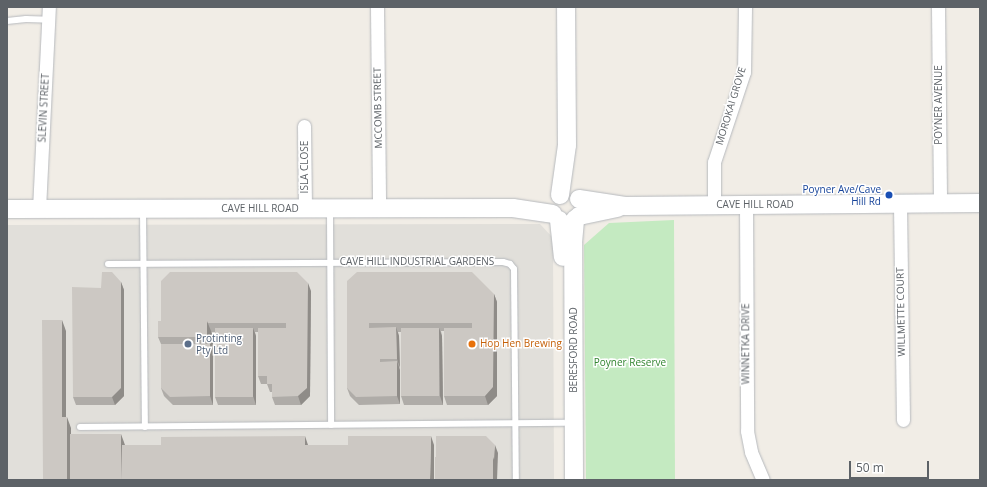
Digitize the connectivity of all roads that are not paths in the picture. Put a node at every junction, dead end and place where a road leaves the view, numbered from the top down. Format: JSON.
{"nodes":[{"id":1,"x":49,"y":7,"type":"edge"},
{"id":2,"x":377,"y":7,"type":"edge"},
{"id":3,"x":566,"y":7,"type":"edge"},
{"id":4,"x":745,"y":7,"type":"edge"},
{"id":5,"x":938,"y":7,"type":"edge"},
{"id":6,"x":49,"y":20,"type":"junction"},
{"id":7,"x":7,"y":21,"type":"edge"},
{"id":8,"x":304,"y":126,"type":"dead end"},
{"id":9,"x":940,"y":203,"type":"junction"},
{"id":10,"x":980,"y":203,"type":"edge"},
{"id":11,"x":900,"y":204,"type":"junction"},
{"id":12,"x":714,"y":205,"type":"junction"},
{"id":13,"x":746,"y":205,"type":"junction"},
{"id":14,"x":567,"y":207,"type":"junction"},
{"id":15,"x":305,"y":208,"type":"junction"},
{"id":16,"x":7,"y":209,"type":"edge"},
{"id":17,"x":40,"y":209,"type":"junction"},
{"id":18,"x":143,"y":209,"type":"junction"},
{"id":19,"x":330,"y":209,"type":"junction"},
{"id":20,"x":379,"y":209,"type":"junction"},
{"id":21,"x":330,"y":263,"type":"junction"},
{"id":22,"x":108,"y":264,"type":"dead end"},
{"id":23,"x":144,"y":264,"type":"junction"},
{"id":24,"x":903,"y":420,"type":"dead end"},
{"id":25,"x":564,"y":423,"type":"junction"},
{"id":26,"x":515,"y":424,"type":"junction"},
{"id":27,"x":331,"y":425,"type":"junction"},
{"id":28,"x":80,"y":427,"type":"dead end"},
{"id":29,"x":145,"y":428,"type":"junction"},
{"id":30,"x":516,"y":480,"type":"edge"},
{"id":31,"x":564,"y":480,"type":"edge"},
{"id":32,"x":574,"y":480,"type":"edge"},
{"id":33,"x":763,"y":480,"type":"edge"}],
"edges":[{"from":1,"to":6,"type":"street","name":"SLEVIN STREET"},
{"from":2,"to":20,"type":"street","name":"MCCOMB STREET"},
{"from":3,"to":14,"type":"main road","name":"BERESFORD ROAD"},
{"from":4,"to":12,"type":"street","name":"MOROKAI GROVE"},
{"from":5,"to":9,"type":"street","name":"POYNER AVENUE"},
{"from":6,"to":7,"type":"lane"},
{"from":6,"to":17,"type":"street","name":"SLEVIN STREET"},
{"from":8,"to":15,"type":"street","name":"ISLA CLOSE"},
{"from":9,"to":10,"type":"main road","name":"CAVE HILL ROAD"},
{"from":9,"to":11,"type":"main road","name":"CAVE HILL ROAD"},
{"from":11,"to":13,"type":"main road","name":"CAVE HILL ROAD"},
{"from":11,"to":24,"type":"street","name":"WILLMETTE COURT"},
{"from":12,"to":13,"type":"main road","name":"CAVE HILL ROAD"},
{"from":12,"to":14,"type":"main road","name":"CAVE HILL ROAD"},
{"from":13,"to":33,"type":"street","name":"WINNETKA DRIVE"},
{"from":14,"to":20,"type":"main road","name":"CAVE HILL ROAD"},
{"from":14,"to":25,"type":"main road","name":"BERESFORD ROAD"},
{"from":14,"to":32,"type":"main road","name":"BERESFORD ROAD"},
{"from":15,"to":18,"type":"main road","name":"CAVE HILL ROAD"},
{"from":15,"to":19,"type":"main road","name":"CAVE HILL ROAD"},
{"from":16,"to":17,"type":"main road","name":"CAVE HILL ROAD"},
{"from":17,"to":18,"type":"main road","name":"CAVE HILL ROAD"},
{"from":18,"to":23,"type":"lane"},
{"from":19,"to":20,"type":"main road","name":"CAVE HILL ROAD"},
{"from":19,"to":21,"type":"lane","name":"CAVE HILL INDUSTRIAL GARDENS"},
{"from":21,"to":23,"type":"lane","name":"CAVE HILL INDUSTRIAL GARDENS"},
{"from":21,"to":26,"type":"lane","name":"CAVE HILL INDUSTRIAL GARDENS"},
{"from":21,"to":27,"type":"lane","name":"CAVE HILL INDUSTRIAL GARDENS"},
{"from":22,"to":23,"type":"lane","name":"CAVE HILL INDUSTRIAL GARDENS"},
{"from":23,"to":29,"type":"lane"},
{"from":25,"to":26,"type":"lane"},
{"from":25,"to":31,"type":"main road","name":"BERESFORD ROAD"},
{"from":26,"to":27,"type":"lane"},
{"from":26,"to":30,"type":"lane","name":"CAVE HILL INDUSTRIAL GARDENS"},
{"from":27,"to":29,"type":"lane"},
{"from":28,"to":29,"type":"lane"}]}
